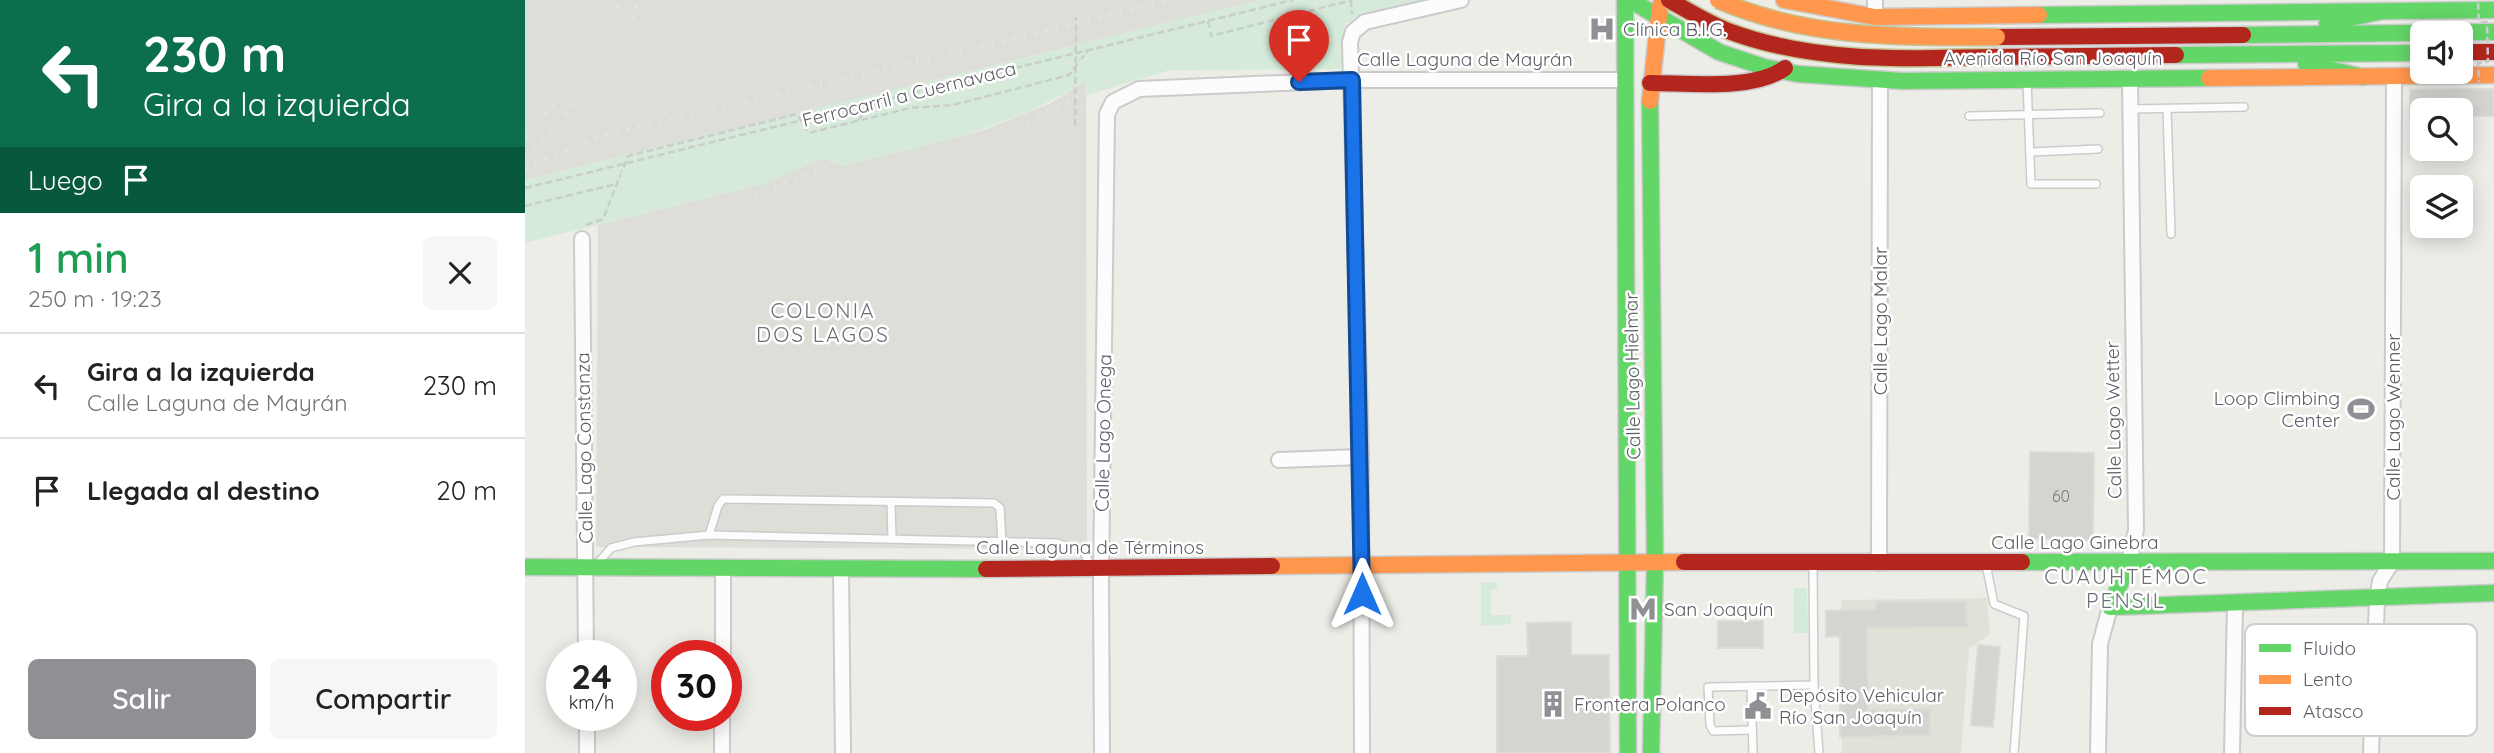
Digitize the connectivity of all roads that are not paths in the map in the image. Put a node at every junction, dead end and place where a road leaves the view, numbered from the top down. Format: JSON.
{"nodes":[{"id":1,"x":1461,"y":0,"type":"edge"},
{"id":2,"x":1627,"y":0,"type":"edge"},
{"id":3,"x":1662,"y":0,"type":"edge"},
{"id":4,"x":1669,"y":0,"type":"edge"},
{"id":5,"x":1719,"y":0,"type":"edge"},
{"id":6,"x":1875,"y":0,"type":"edge"},
{"id":7,"x":1791,"y":2,"type":"edge"},
{"id":8,"x":2123,"y":7,"type":"edge"},
{"id":9,"x":2387,"y":8,"type":"edge"},
{"id":10,"x":2494,"y":10,"type":"edge"},
{"id":11,"x":1656,"y":17,"type":"junction"},
{"id":12,"x":1875,"y":17,"type":"junction"},
{"id":13,"x":2494,"y":32,"type":"edge"},
{"id":14,"x":2274,"y":34,"type":"junction"},
{"id":15,"x":2473,"y":52,"type":"edge"},
{"id":16,"x":2494,"y":52,"type":"edge"},
{"id":17,"x":2410,"y":53,"type":"edge"},
{"id":18,"x":2264,"y":54,"type":"junction"},
{"id":19,"x":1784,"y":71,"type":"junction"},
{"id":20,"x":2494,"y":75,"type":"edge"},
{"id":21,"x":2363,"y":77,"type":"junction"},
{"id":22,"x":2394,"y":77,"type":"junction"},
{"id":23,"x":1880,"y":79,"type":"junction"},
{"id":24,"x":1352,"y":80,"type":"junction"},
{"id":25,"x":1624,"y":80,"type":"junction"},
{"id":26,"x":2027,"y":80,"type":"junction"},
{"id":27,"x":2130,"y":80,"type":"junction"},
{"id":28,"x":1650,"y":83,"type":"junction"},
{"id":29,"x":2244,"y":107,"type":"dead end"},
{"id":30,"x":2130,"y":109,"type":"junction"},
{"id":31,"x":2167,"y":109,"type":"junction"},
{"id":32,"x":2100,"y":113,"type":"dead end"},
{"id":33,"x":1107,"y":114,"type":"joint"},
{"id":34,"x":2028,"y":114,"type":"junction"},
{"id":35,"x":1969,"y":116,"type":"dead end"},
{"id":36,"x":2098,"y":149,"type":"dead end"},
{"id":37,"x":2030,"y":152,"type":"junction"},
{"id":38,"x":2096,"y":184,"type":"dead end"},
{"id":39,"x":2171,"y":234,"type":"dead end"},
{"id":40,"x":582,"y":239,"type":"road end"},
{"id":41,"x":1361,"y":457,"type":"junction"},
{"id":42,"x":1279,"y":460,"type":"dead end"},
{"id":43,"x":891,"y":501,"type":"junction"},
{"id":44,"x":709,"y":535,"type":"junction"},
{"id":45,"x":892,"y":539,"type":"junction"},
{"id":46,"x":1002,"y":542,"type":"junction"},
{"id":47,"x":2494,"y":561,"type":"edge"},
{"id":48,"x":1628,"y":562,"type":"junction"},
{"id":49,"x":1655,"y":562,"type":"junction"},
{"id":50,"x":2392,"y":562,"type":"junction"},
{"id":51,"x":1879,"y":563,"type":"junction"},
{"id":52,"x":1986,"y":563,"type":"junction"},
{"id":53,"x":2129,"y":563,"type":"junction"},
{"id":54,"x":1813,"y":564,"type":"junction"},
{"id":55,"x":525,"y":567,"type":"edge"},
{"id":56,"x":590,"y":567,"type":"junction"},
{"id":57,"x":1362,"y":567,"type":"junction"},
{"id":58,"x":723,"y":568,"type":"junction"},
{"id":59,"x":1097,"y":568,"type":"junction"},
{"id":60,"x":841,"y":570,"type":"junction"},
{"id":61,"x":2494,"y":593,"type":"edge"},
{"id":62,"x":2377,"y":599,"type":"junction"},
{"id":63,"x":2235,"y":604,"type":"junction"},
{"id":64,"x":2110,"y":607,"type":"junction"},
{"id":65,"x":2376,"y":624,"type":"edge"},
{"id":66,"x":587,"y":640,"type":"edge"},
{"id":67,"x":723,"y":640,"type":"edge"},
{"id":68,"x":1814,"y":685,"type":"junction"},
{"id":69,"x":1751,"y":686,"type":"junction"},
{"id":70,"x":1752,"y":730,"type":"junction"},
{"id":71,"x":587,"y":731,"type":"edge"},
{"id":72,"x":722,"y":731,"type":"edge"},
{"id":73,"x":587,"y":753,"type":"edge"},
{"id":74,"x":722,"y":753,"type":"edge"},
{"id":75,"x":842,"y":753,"type":"edge"},
{"id":76,"x":1102,"y":753,"type":"edge"},
{"id":77,"x":1362,"y":753,"type":"edge"},
{"id":78,"x":1628,"y":753,"type":"edge"},
{"id":79,"x":1651,"y":753,"type":"edge"},
{"id":80,"x":1753,"y":753,"type":"edge"},
{"id":81,"x":1818,"y":753,"type":"edge"},
{"id":82,"x":2014,"y":753,"type":"edge"},
{"id":83,"x":2098,"y":753,"type":"edge"},
{"id":84,"x":2232,"y":753,"type":"edge"}],
"edges":[{"from":1,"to":24,"type":"street"},
{"from":2,"to":11,"type":"main road","name":"Avenida Río San Joaquín"},
{"from":2,"to":25,"type":"main road","name":"Calle Lago Hielmar"},
{"from":3,"to":11,"type":"main road","name":"Calle Lago Hielmar"},
{"from":4,"to":18,"type":"main road","name":"Avenida Río San Joaquín","bridge":true},
{"from":5,"to":14,"type":"main road","name":"Avenida Río San Joaquín","bridge":true},
{"from":6,"to":12,"type":"street"},
{"from":7,"to":12,"type":"main road"},
{"from":7,"to":19,"type":"main road"},
{"from":8,"to":9,"type":"main road"},
{"from":8,"to":12,"type":"main road"},
{"from":9,"to":10,"type":"main road"},
{"from":9,"to":14,"type":"main road"},
{"from":11,"to":19,"type":"main road","name":"Avenida Río San Joaquín"},
{"from":11,"to":28,"type":"main road","name":"Calle Lago Hielmar"},
{"from":13,"to":14,"type":"main road","name":"Avenida Río San Joaquín"},
{"from":15,"to":16,"type":"main road"},
{"from":17,"to":18,"type":"main road","name":"Avenida Río San Joaquín"},
{"from":18,"to":21,"type":"main road"},
{"from":19,"to":23,"type":"main road","name":"Avenida Río San Joaquín"},
{"from":19,"to":28,"type":"main road"},
{"from":20,"to":22,"type":"main road","name":"Avenida Río San Joaquín"},
{"from":21,"to":22,"type":"main road","name":"Avenida Río San Joaquín"},
{"from":21,"to":27,"type":"main road","name":"Avenida Río San Joaquín"},
{"from":22,"to":50,"type":"street","name":"Calle Lago Wenner"},
{"from":23,"to":26,"type":"main road","name":"Avenida Río San Joaquín"},
{"from":23,"to":51,"type":"street","name":"Calle Lago Malar"},
{"from":24,"to":25,"type":"street","name":"Calle Laguna de Mayrán"},
{"from":24,"to":33,"type":"street","name":"Calle Laguna de Mayrán"},
{"from":24,"to":41,"type":"street"},
{"from":25,"to":48,"type":"main road","name":"Calle Lago Hielmar"},
{"from":26,"to":27,"type":"main road","name":"Avenida Río San Joaquín"},
{"from":26,"to":34,"type":"lane"},
{"from":27,"to":30,"type":"street","name":"Calle Lago Wetter"},
{"from":28,"to":49,"type":"main road","name":"Calle Lago Hielmar"},
{"from":29,"to":31,"type":"lane"},
{"from":30,"to":31,"type":"lane"},
{"from":30,"to":53,"type":"street","name":"Calle Lago Wetter"},
{"from":31,"to":39,"type":"lane"},
{"from":32,"to":34,"type":"lane"},
{"from":33,"to":59,"type":"street","name":"Calle Lago Onega"},
{"from":34,"to":35,"type":"lane"},
{"from":34,"to":37,"type":"lane"},
{"from":36,"to":37,"type":"lane"},
{"from":37,"to":38,"type":"lane"},
{"from":40,"to":56,"type":"street","name":"Calle Lago Constanza"},
{"from":41,"to":42,"type":"street"},
{"from":41,"to":57,"type":"street"},
{"from":43,"to":44,"type":"lane"},
{"from":43,"to":45,"type":"lane"},
{"from":43,"to":46,"type":"lane"},
{"from":44,"to":45,"type":"lane"},
{"from":44,"to":56,"type":"lane"},
{"from":45,"to":46,"type":"lane"},
{"from":46,"to":59,"type":"lane"},
{"from":47,"to":50,"type":"main road","name":"Calle Lago Ginebra"},
{"from":48,"to":49,"type":"main road","name":"Calle Laguna de Términos"},
{"from":48,"to":57,"type":"main road","name":"Calle Laguna de Términos"},
{"from":48,"to":78,"type":"main road","name":"Calle Lago Hielmar"},
{"from":49,"to":54,"type":"main road","name":"Calle Lago Ginebra"},
{"from":49,"to":79,"type":"main road","name":"Calle Lago Hielmar"},
{"from":50,"to":53,"type":"main road","name":"Calle Lago Ginebra"},
{"from":50,"to":62,"type":"street","name":"Calle Lago Wenner"},
{"from":51,"to":52,"type":"main road","name":"Calle Lago Ginebra"},
{"from":51,"to":54,"type":"main road","name":"Calle Lago Ginebra"},
{"from":52,"to":53,"type":"main road","name":"Calle Lago Ginebra"},
{"from":52,"to":82,"type":"lane"},
{"from":53,"to":64,"type":"main road","name":"Calle Lago Wetter"},
{"from":54,"to":68,"type":"lane"},
{"from":55,"to":56,"type":"main road","name":"Calle Laguna de Términos"},
{"from":56,"to":58,"type":"main road","name":"Calle Laguna de Términos"},
{"from":56,"to":66,"type":"street","name":"Calle Lago Constanza"},
{"from":57,"to":59,"type":"main road","name":"Calle Laguna de Términos"},
{"from":57,"to":77,"type":"street"},
{"from":58,"to":60,"type":"main road","name":"Calle Laguna de Términos"},
{"from":58,"to":67,"type":"street"},
{"from":59,"to":60,"type":"main road","name":"Calle Laguna de Términos"},
{"from":59,"to":76,"type":"street","name":"Calle Lago Onega"},
{"from":60,"to":75,"type":"street"},
{"from":61,"to":62,"type":"main road"},
{"from":62,"to":63,"type":"main road"},
{"from":62,"to":65,"type":"street","name":"Calle Lago Wenner"},
{"from":63,"to":64,"type":"main road"},
{"from":63,"to":84,"type":"street"},
{"from":64,"to":83,"type":"street","name":"Calle Lago Wetter"},
{"from":68,"to":69,"type":"lane"},
{"from":68,"to":81,"type":"lane"},
{"from":69,"to":70,"type":"lane"},
{"from":69,"to":70,"type":"lane"},
{"from":70,"to":80,"type":"lane"},
{"from":71,"to":73,"type":"street"},
{"from":72,"to":74,"type":"street"}]}
